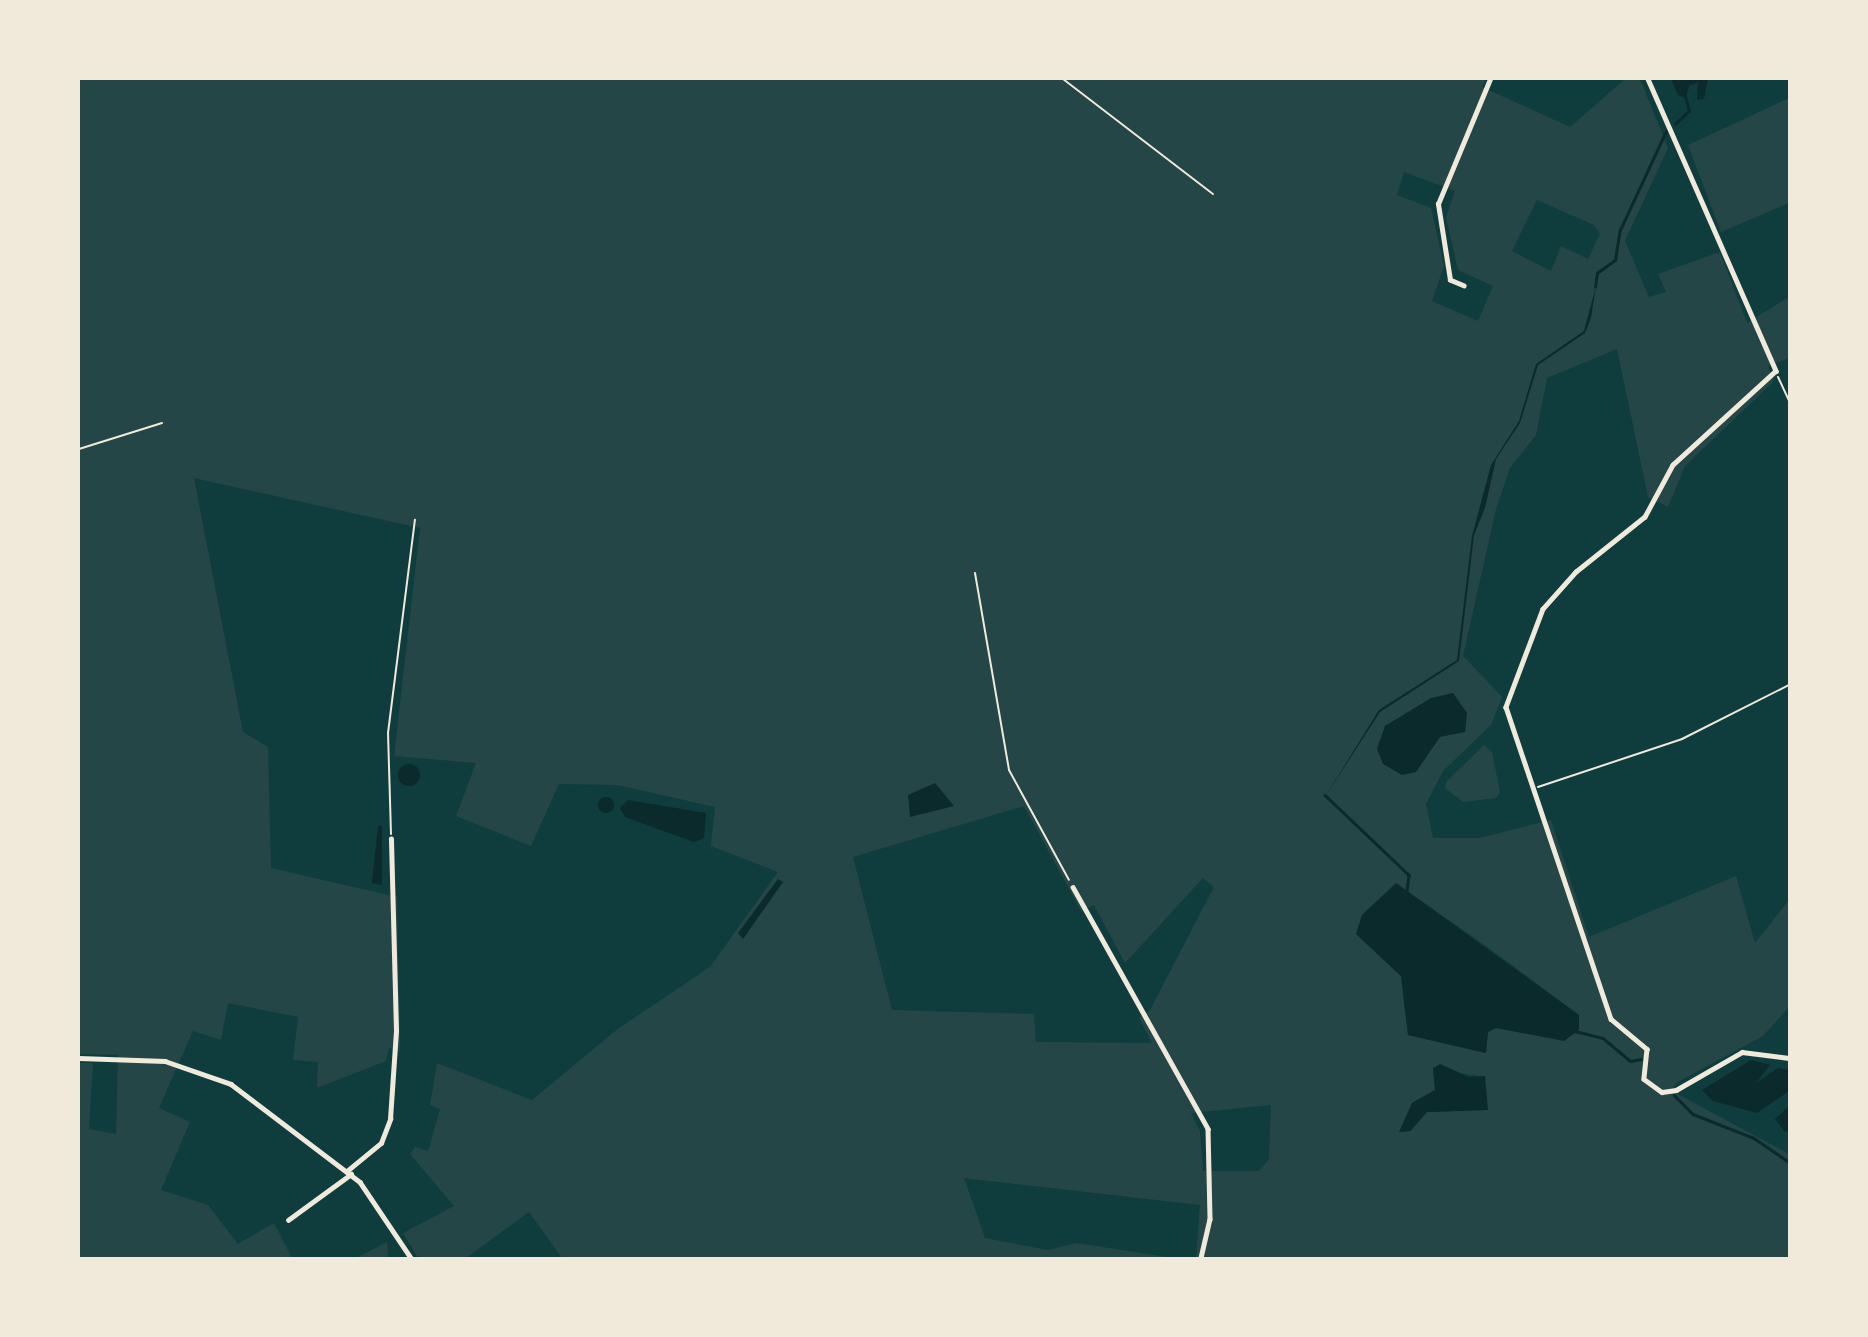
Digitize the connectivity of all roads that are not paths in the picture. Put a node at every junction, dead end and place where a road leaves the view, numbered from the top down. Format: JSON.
{"nodes":[{"id":1,"x":1490,"y":79,"type":"edge"},
{"id":2,"x":1648,"y":79,"type":"edge"},
{"id":3,"x":1464,"y":286,"type":"dead end"},
{"id":4,"x":391,"y":839,"type":"road end"},
{"id":5,"x":1073,"y":887,"type":"road end"},
{"id":6,"x":79,"y":1058,"type":"edge"},
{"id":7,"x":1789,"y":1058,"type":"edge"},
{"id":8,"x":349,"y":1173,"type":"junction"},
{"id":9,"x":288,"y":1220,"type":"dead end"},
{"id":10,"x":411,"y":1258,"type":"edge"},
{"id":11,"x":1201,"y":1258,"type":"edge"}],
"edges":[{"from":1,"to":3,"type":"street"},
{"from":2,"to":7,"type":"street"},
{"from":4,"to":8,"type":"street"},
{"from":5,"to":11,"type":"street"},
{"from":6,"to":8,"type":"street"},
{"from":8,"to":9,"type":"street"},
{"from":8,"to":10,"type":"street"}]}
